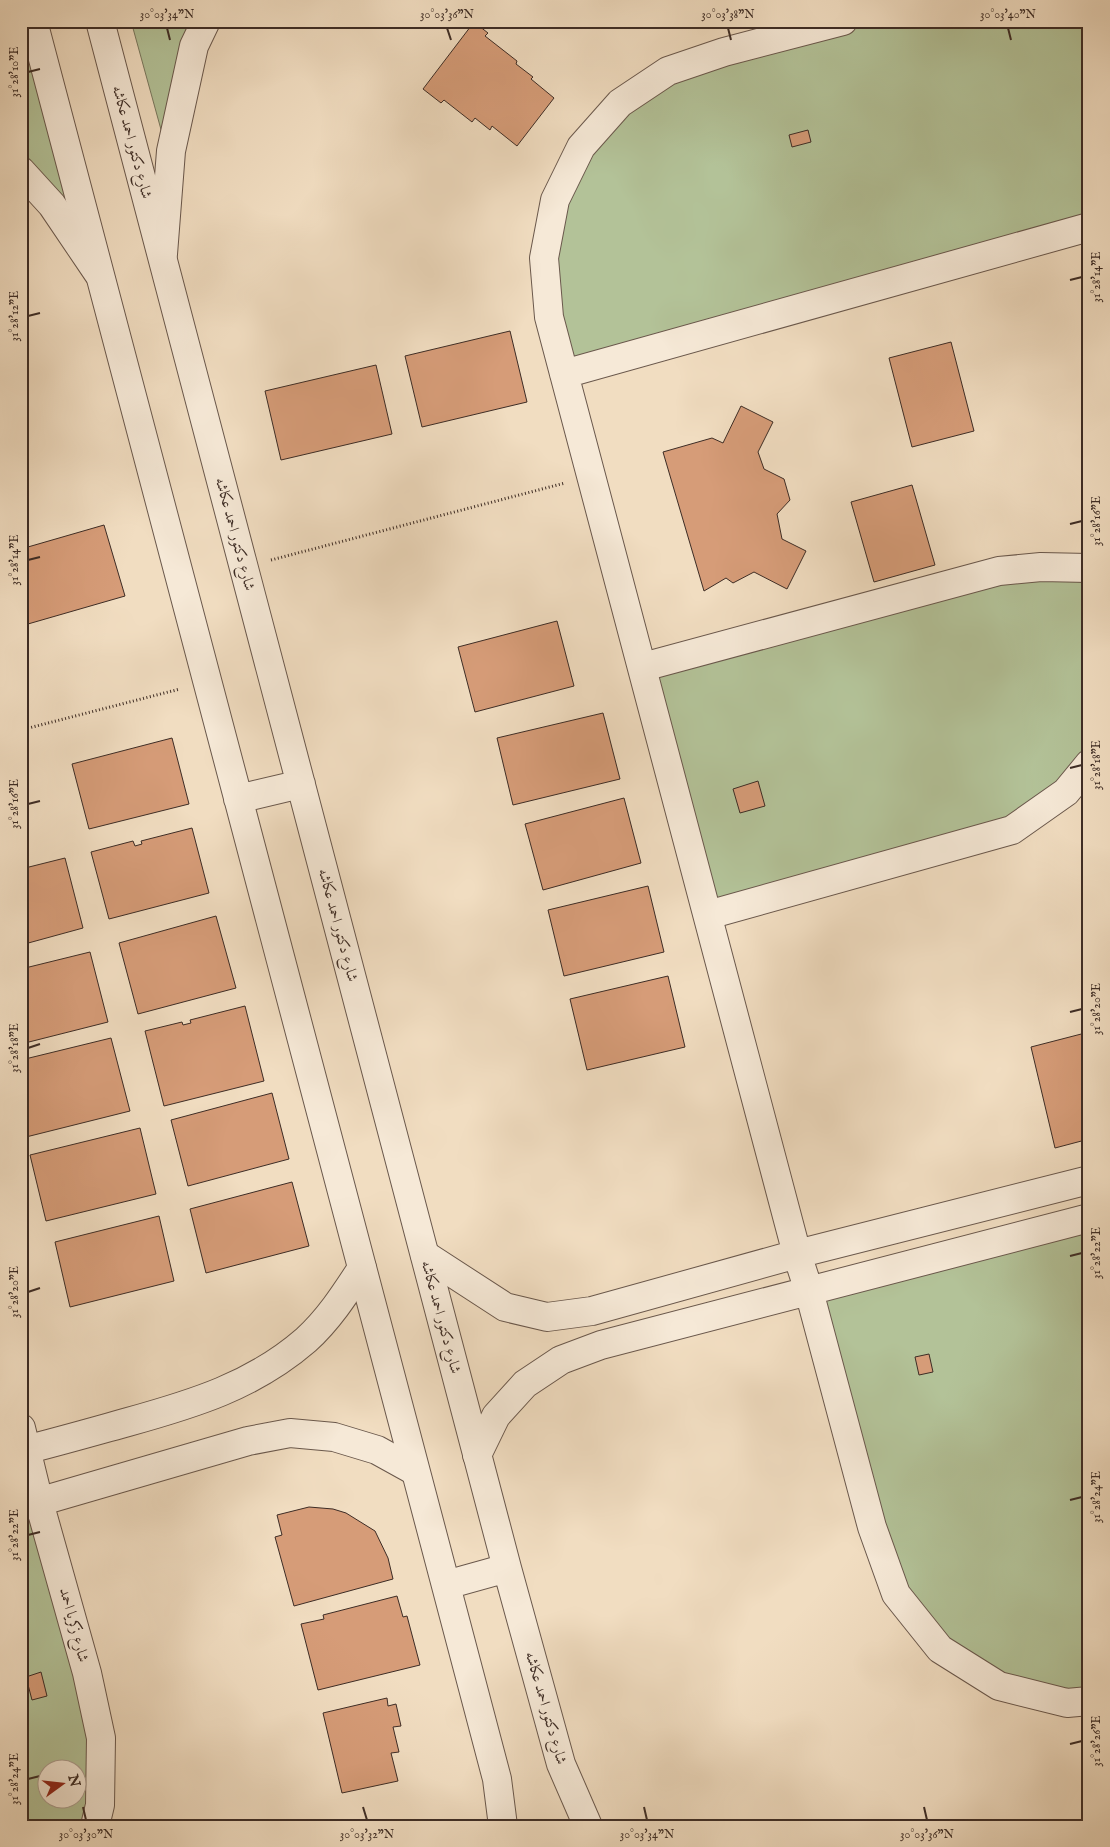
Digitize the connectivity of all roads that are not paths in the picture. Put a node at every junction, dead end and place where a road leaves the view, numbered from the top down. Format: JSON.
{"nodes":[{"id":1,"x":33,"y":21,"type":"edge"},
{"id":2,"x":100,"y":21,"type":"edge"},
{"id":3,"x":206,"y":21,"type":"edge"},
{"id":4,"x":843,"y":21,"type":"edge"},
{"id":5,"x":21,"y":171,"type":"edge"},
{"id":6,"x":1089,"y":227,"type":"edge"},
{"id":7,"x":162,"y":258,"type":"junction"},
{"id":8,"x":100,"y":276,"type":"junction"},
{"id":9,"x":564,"y":374,"type":"junction"},
{"id":10,"x":1089,"y":568,"type":"edge"},
{"id":11,"x":642,"y":668,"type":"junction"},
{"id":12,"x":1089,"y":764,"type":"edge"},
{"id":13,"x":301,"y":784,"type":"junction"},
{"id":14,"x":238,"y":799,"type":"junction"},
{"id":15,"x":708,"y":915,"type":"junction"},
{"id":16,"x":1089,"y":1180,"type":"edge"},
{"id":17,"x":1089,"y":1218,"type":"edge"},
{"id":18,"x":797,"y":1254,"type":"junction"},
{"id":19,"x":424,"y":1255,"type":"junction"},
{"id":20,"x":362,"y":1268,"type":"junction"},
{"id":21,"x":809,"y":1291,"type":"junction"},
{"id":22,"x":23,"y":1443,"type":"edge"},
{"id":23,"x":477,"y":1455,"type":"junction"},
{"id":24,"x":415,"y":1471,"type":"junction"},
{"id":25,"x":30,"y":1505,"type":"edge"},
{"id":26,"x":507,"y":1568,"type":"junction"},
{"id":27,"x":446,"y":1585,"type":"junction"},
{"id":28,"x":1089,"y":1701,"type":"edge"},
{"id":29,"x":95,"y":1826,"type":"edge"},
{"id":30,"x":503,"y":1826,"type":"edge"},
{"id":31,"x":588,"y":1826,"type":"edge"}],
"edges":[{"from":1,"to":8,"type":"street"},
{"from":2,"to":7,"type":"street","name":"شارع دكتور احمد عكاشه"},
{"from":3,"to":7,"type":"street"},
{"from":4,"to":9,"type":"street"},
{"from":5,"to":8,"type":"street"},
{"from":6,"to":9,"type":"street"},
{"from":7,"to":13,"type":"street","name":"شارع دكتور احمد عكاشه"},
{"from":8,"to":14,"type":"street"},
{"from":9,"to":11,"type":"street"},
{"from":10,"to":11,"type":"street"},
{"from":11,"to":15,"type":"street"},
{"from":12,"to":15,"type":"street"},
{"from":13,"to":14,"type":"street"},
{"from":13,"to":19,"type":"street","name":"شارع دكتور احمد عكاشه"},
{"from":14,"to":20,"type":"street"},
{"from":15,"to":18,"type":"street"},
{"from":16,"to":18,"type":"street"},
{"from":17,"to":21,"type":"street"},
{"from":18,"to":19,"type":"street"},
{"from":18,"to":21,"type":"street"},
{"from":19,"to":23,"type":"street","name":"شارع دكتور احمد عكاشه"},
{"from":20,"to":22,"type":"street"},
{"from":20,"to":24,"type":"street"},
{"from":21,"to":23,"type":"street"},
{"from":21,"to":28,"type":"street"},
{"from":22,"to":25,"type":"street","name":"شارع زكريا احمد"},
{"from":23,"to":26,"type":"street","name":"شارع دكتور احمد عكاشه"},
{"from":24,"to":25,"type":"street"},
{"from":24,"to":27,"type":"street"},
{"from":25,"to":29,"type":"street","name":"شارع زكريا احمد"},
{"from":26,"to":27,"type":"street"},
{"from":26,"to":31,"type":"street","name":"شارع دكتور احمد عكاشه"},
{"from":27,"to":30,"type":"street"}]}
